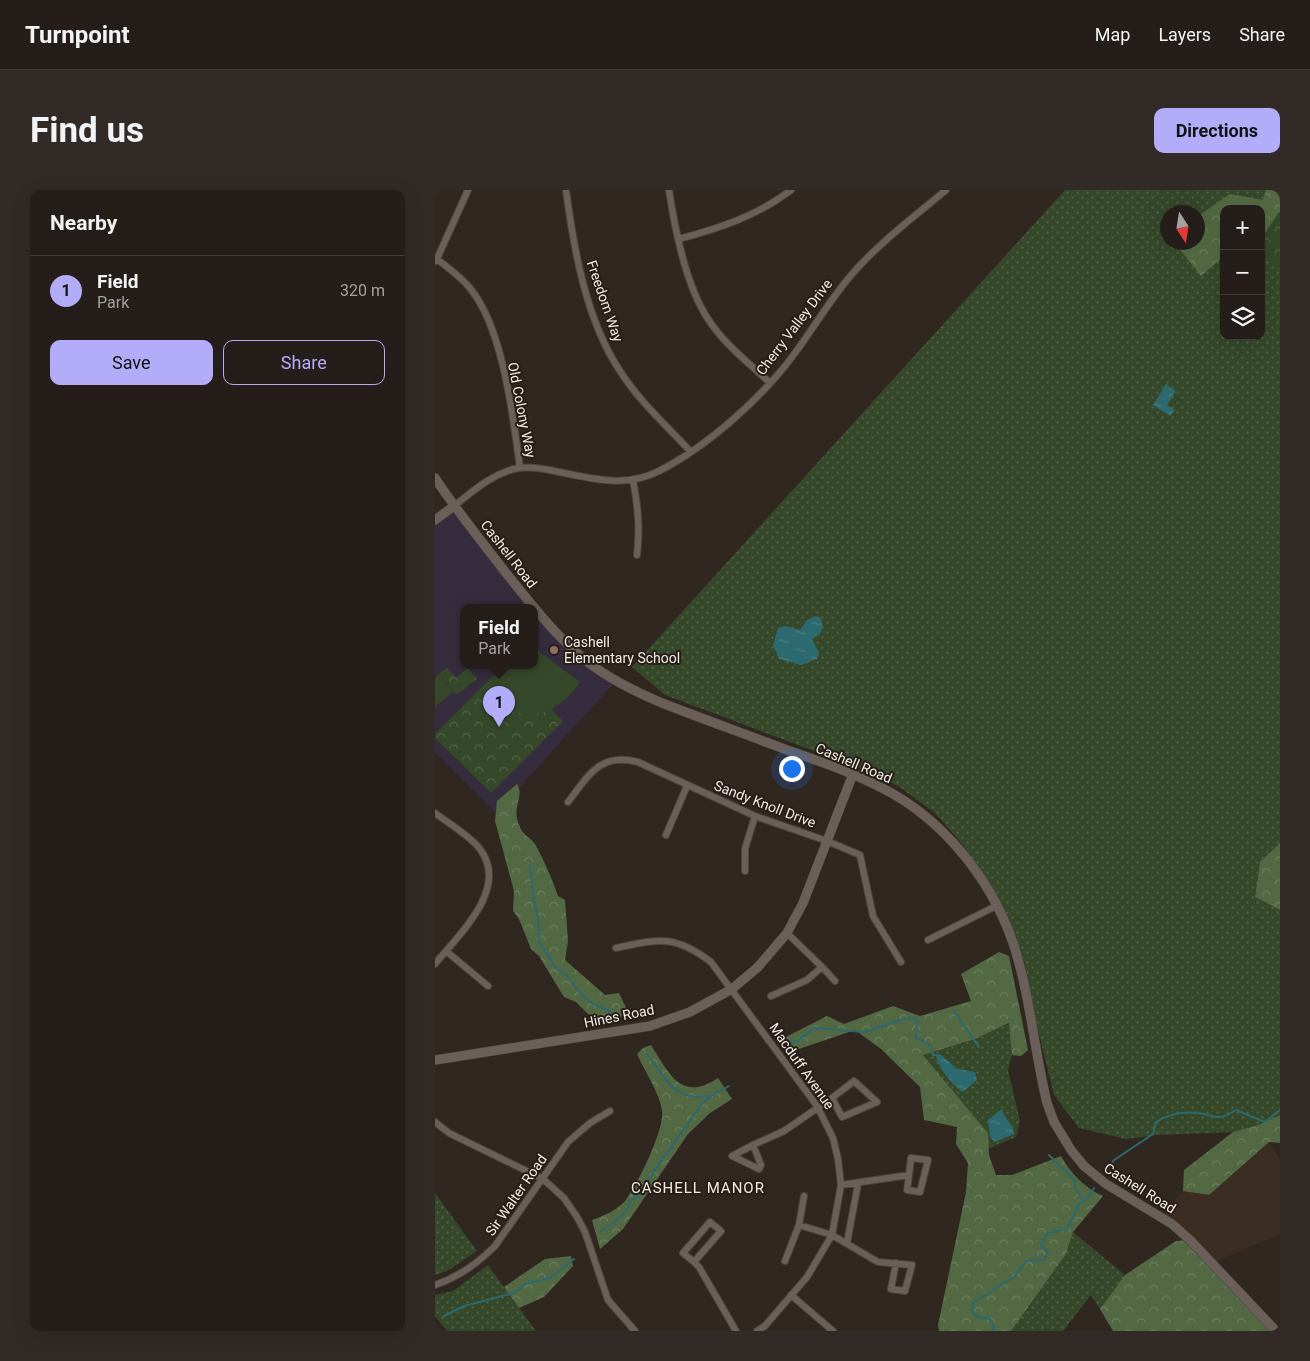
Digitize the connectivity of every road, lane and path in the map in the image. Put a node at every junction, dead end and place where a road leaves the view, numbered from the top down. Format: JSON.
{"nodes":[{"id":1,"x":468,"y":190,"type":"edge"},
{"id":2,"x":566,"y":190,"type":"edge"},
{"id":3,"x":669,"y":190,"type":"edge"},
{"id":4,"x":791,"y":190,"type":"edge"},
{"id":5,"x":946,"y":190,"type":"edge"},
{"id":6,"x":679,"y":239,"type":"junction"},
{"id":7,"x":436,"y":261,"type":"edge"},
{"id":8,"x":770,"y":383,"type":"junction"},
{"id":9,"x":691,"y":451,"type":"junction"},
{"id":10,"x":521,"y":468,"type":"junction"},
{"id":11,"x":435,"y":478,"type":"edge"},
{"id":12,"x":633,"y":480,"type":"junction"},
{"id":13,"x":453,"y":506,"type":"junction"},
{"id":14,"x":435,"y":520,"type":"edge"},
{"id":15,"x":637,"y":555,"type":"dead end"},
{"id":16,"x":530,"y":604,"type":"edge"},
{"id":17,"x":538,"y":613,"type":"edge"},
{"id":18,"x":853,"y":774,"type":"junction"},
{"id":19,"x":687,"y":786,"type":"junction"},
{"id":20,"x":568,"y":802,"type":"dead end"},
{"id":21,"x":435,"y":814,"type":"edge"},
{"id":22,"x":755,"y":816,"type":"junction"},
{"id":23,"x":665,"y":835,"type":"dead end"},
{"id":24,"x":827,"y":841,"type":"junction"},
{"id":25,"x":745,"y":871,"type":"dead end"},
{"id":26,"x":996,"y":906,"type":"junction"},
{"id":27,"x":787,"y":933,"type":"junction"},
{"id":28,"x":928,"y":940,"type":"dead end"},
{"id":29,"x":616,"y":948,"type":"dead end"},
{"id":30,"x":446,"y":951,"type":"junction"},
{"id":31,"x":901,"y":962,"type":"dead end"},
{"id":32,"x":435,"y":964,"type":"edge"},
{"id":33,"x":822,"y":967,"type":"junction"},
{"id":34,"x":835,"y":982,"type":"dead end"},
{"id":35,"x":488,"y":986,"type":"dead end"},
{"id":36,"x":731,"y":989,"type":"junction"},
{"id":37,"x":771,"y":996,"type":"dead end"},
{"id":38,"x":435,"y":1060,"type":"edge"},
{"id":39,"x":832,"y":1098,"type":"junction"},
{"id":40,"x":817,"y":1106,"type":"junction"},
{"id":41,"x":610,"y":1111,"type":"dead end"},
{"id":42,"x":435,"y":1122,"type":"edge"},
{"id":43,"x":753,"y":1145,"type":"junction"},
{"id":44,"x":909,"y":1176,"type":"junction"},
{"id":45,"x":543,"y":1179,"type":"junction"},
{"id":46,"x":858,"y":1184,"type":"junction"},
{"id":47,"x":841,"y":1185,"type":"junction"},
{"id":48,"x":804,"y":1196,"type":"dead end"},
{"id":49,"x":799,"y":1226,"type":"junction"},
{"id":50,"x":832,"y":1235,"type":"junction"},
{"id":51,"x":847,"y":1243,"type":"junction"},
{"id":52,"x":785,"y":1261,"type":"dead end"},
{"id":53,"x":694,"y":1262,"type":"junction"},
{"id":54,"x":896,"y":1263,"type":"junction"},
{"id":55,"x":435,"y":1285,"type":"edge"},
{"id":56,"x":791,"y":1295,"type":"junction"},
{"id":57,"x":635,"y":1331,"type":"edge"},
{"id":58,"x":736,"y":1331,"type":"edge"},
{"id":59,"x":757,"y":1331,"type":"edge"},
{"id":60,"x":833,"y":1331,"type":"edge"},
{"id":61,"x":1275,"y":1331,"type":"edge"}],
"edges":[{"from":1,"to":7,"type":"street"},
{"from":2,"to":9,"type":"street","name":"Freedom Way"},
{"from":3,"to":6,"type":"street"},
{"from":4,"to":6,"type":"street"},
{"from":5,"to":8,"type":"street","name":"Cherry Valley Drive"},
{"from":6,"to":8,"type":"street"},
{"from":7,"to":10,"type":"street","name":"Old Colony Way"},
{"from":8,"to":9,"type":"street","name":"Cherry Valley Drive"},
{"from":9,"to":12,"type":"street","name":"Cherry Valley Drive"},
{"from":10,"to":12,"type":"street","name":"Cherry Valley Drive"},
{"from":10,"to":13,"type":"street","name":"Cherry Valley Drive"},
{"from":11,"to":13,"type":"street","name":"Cashell Road"},
{"from":12,"to":15,"type":"street"},
{"from":13,"to":14,"type":"street","name":"Cherry Valley Drive"},
{"from":13,"to":16,"type":"street","name":"Cashell Road"},
{"from":17,"to":18,"type":"street","name":"Cashell Road"},
{"from":18,"to":24,"type":"street","name":"Hines Road"},
{"from":18,"to":26,"type":"street","name":"Cashell Road"},
{"from":19,"to":20,"type":"street","name":"Sandy Knoll Drive"},
{"from":19,"to":22,"type":"street","name":"Sandy Knoll Drive"},
{"from":19,"to":23,"type":"street"},
{"from":21,"to":30,"type":"street"},
{"from":22,"to":24,"type":"street","name":"Sandy Knoll Drive"},
{"from":22,"to":25,"type":"street"},
{"from":24,"to":27,"type":"street","name":"Hines Road"},
{"from":24,"to":31,"type":"street","name":"Sandy Knoll Drive"},
{"from":26,"to":28,"type":"street"},
{"from":26,"to":61,"type":"street","name":"Cashell Road"},
{"from":27,"to":33,"type":"street"},
{"from":27,"to":36,"type":"street","name":"Hines Road"},
{"from":29,"to":36,"type":"street","name":"Macduff Avenue"},
{"from":30,"to":32,"type":"street"},
{"from":30,"to":35,"type":"street"},
{"from":33,"to":34,"type":"street"},
{"from":33,"to":37,"type":"street"},
{"from":36,"to":38,"type":"street","name":"Hines Road"},
{"from":36,"to":40,"type":"street","name":"Macduff Avenue"},
{"from":39,"to":39,"type":"street"},
{"from":39,"to":40,"type":"street"},
{"from":40,"to":43,"type":"street"},
{"from":40,"to":47,"type":"street","name":"Macduff Avenue"},
{"from":41,"to":45,"type":"street","name":"Sir Walter Road"},
{"from":42,"to":45,"type":"street"},
{"from":43,"to":43,"type":"street"},
{"from":44,"to":44,"type":"street"},
{"from":44,"to":46,"type":"street"},
{"from":45,"to":55,"type":"street","name":"Sir Walter Road"},
{"from":45,"to":57,"type":"street"},
{"from":46,"to":47,"type":"street"},
{"from":46,"to":51,"type":"street"},
{"from":47,"to":50,"type":"street","name":"Macduff Avenue"},
{"from":48,"to":49,"type":"street"},
{"from":49,"to":50,"type":"street"},
{"from":49,"to":52,"type":"street"},
{"from":50,"to":51,"type":"street"},
{"from":50,"to":56,"type":"street","name":"Macduff Avenue"},
{"from":51,"to":54,"type":"street"},
{"from":53,"to":53,"type":"street"},
{"from":53,"to":58,"type":"street"},
{"from":54,"to":54,"type":"street"},
{"from":56,"to":59,"type":"street","name":"Macduff Avenue"},
{"from":56,"to":60,"type":"street"}]}
